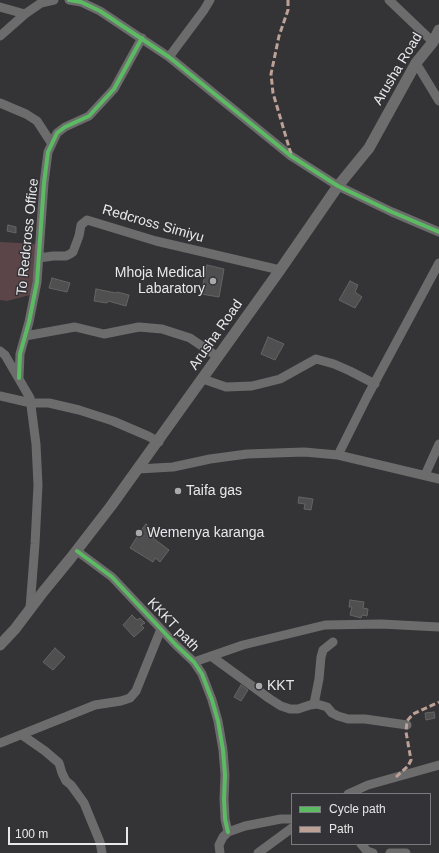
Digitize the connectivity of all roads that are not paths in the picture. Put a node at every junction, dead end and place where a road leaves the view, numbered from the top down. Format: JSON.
{"nodes":[{"id":1,"x":54,"y":0,"type":"edge"},
{"id":2,"x":74,"y":0,"type":"edge"},
{"id":3,"x":210,"y":0,"type":"edge"},
{"id":4,"x":389,"y":0,"type":"edge"},
{"id":5,"x":0,"y":7,"type":"edge"},
{"id":6,"x":25,"y":14,"type":"junction"},
{"id":7,"x":439,"y":30,"type":"edge"},
{"id":8,"x":0,"y":36,"type":"edge"},
{"id":9,"x":142,"y":38,"type":"junction"},
{"id":10,"x":433,"y":42,"type":"junction"},
{"id":11,"x":169,"y":57,"type":"junction"},
{"id":12,"x":416,"y":63,"type":"junction"},
{"id":13,"x":439,"y":101,"type":"edge"},
{"id":14,"x":0,"y":103,"type":"edge"},
{"id":15,"x":52,"y":144,"type":"junction"},
{"id":16,"x":338,"y":186,"type":"junction"},
{"id":17,"x":439,"y":232,"type":"edge"},
{"id":18,"x":39,"y":258,"type":"junction"},
{"id":19,"x":439,"y":263,"type":"edge"},
{"id":20,"x":280,"y":270,"type":"junction"},
{"id":21,"x":25,"y":336,"type":"junction"},
{"id":22,"x":0,"y":351,"type":"edge"},
{"id":23,"x":218,"y":357,"type":"junction"},
{"id":24,"x":19,"y":378,"type":"junction"},
{"id":25,"x":203,"y":379,"type":"junction"},
{"id":26,"x":374,"y":384,"type":"junction"},
{"id":27,"x":0,"y":396,"type":"edge"},
{"id":28,"x":31,"y":403,"type":"junction"},
{"id":29,"x":158,"y":442,"type":"junction"},
{"id":30,"x":439,"y":444,"type":"edge"},
{"id":31,"x":338,"y":455,"type":"junction"},
{"id":32,"x":138,"y":469,"type":"junction"},
{"id":33,"x":425,"y":476,"type":"junction"},
{"id":34,"x":439,"y":479,"type":"edge"},
{"id":35,"x":77,"y":551,"type":"junction"},
{"id":36,"x":30,"y":608,"type":"junction"},
{"id":37,"x":439,"y":627,"type":"edge"},
{"id":38,"x":161,"y":629,"type":"junction"},
{"id":39,"x":333,"y":642,"type":"dead end"},
{"id":40,"x":0,"y":645,"type":"edge"},
{"id":41,"x":211,"y":656,"type":"junction"},
{"id":42,"x":194,"y":662,"type":"junction"},
{"id":43,"x":314,"y":704,"type":"junction"},
{"id":44,"x":407,"y":725,"type":"dead end"},
{"id":45,"x":22,"y":735,"type":"junction"},
{"id":46,"x":0,"y":743,"type":"edge"},
{"id":47,"x":439,"y":765,"type":"edge"},
{"id":48,"x":350,"y":793,"type":"edge"},
{"id":49,"x":291,"y":819,"type":"edge"},
{"id":50,"x":291,"y":829,"type":"edge"},
{"id":51,"x":228,"y":832,"type":"junction"},
{"id":52,"x":362,"y":845,"type":"edge"},
{"id":53,"x":102,"y":853,"type":"edge"},
{"id":54,"x":220,"y":853,"type":"edge"},
{"id":55,"x":258,"y":853,"type":"edge"},
{"id":56,"x":373,"y":853,"type":"edge"},
{"id":57,"x":390,"y":853,"type":"edge"},
{"id":58,"x":406,"y":853,"type":"edge"}],
"edges":[{"from":1,"to":6,"type":"street"},
{"from":2,"to":9,"type":"street"},
{"from":3,"to":11,"type":"street"},
{"from":4,"to":10,"type":"street"},
{"from":5,"to":6,"type":"street"},
{"from":6,"to":8,"type":"street"},
{"from":7,"to":10,"type":"main road","name":"Arusha Road"},
{"from":9,"to":11,"type":"street"},
{"from":9,"to":15,"type":"street","name":"To Redcross Office"},
{"from":10,"to":12,"type":"main road","name":"Arusha Road"},
{"from":11,"to":16,"type":"street"},
{"from":12,"to":13,"type":"street"},
{"from":12,"to":16,"type":"main road","name":"Arusha Road"},
{"from":14,"to":15,"type":"street"},
{"from":15,"to":18,"type":"street","name":"To Redcross Office"},
{"from":16,"to":17,"type":"street"},
{"from":16,"to":20,"type":"main road","name":"Arusha Road"},
{"from":18,"to":20,"type":"street","name":"Redcross Simiyu"},
{"from":18,"to":21,"type":"street","name":"To Redcross Office"},
{"from":19,"to":26,"type":"street"},
{"from":20,"to":23,"type":"main road","name":"Arusha Road"},
{"from":21,"to":23,"type":"street"},
{"from":21,"to":24,"type":"street","name":"To Redcross Office"},
{"from":22,"to":24,"type":"street"},
{"from":23,"to":25,"type":"main road","name":"Arusha Road"},
{"from":24,"to":28,"type":"street"},
{"from":25,"to":26,"type":"street"},
{"from":25,"to":29,"type":"main road","name":"Arusha Road"},
{"from":26,"to":31,"type":"street"},
{"from":27,"to":28,"type":"street"},
{"from":28,"to":29,"type":"street"},
{"from":28,"to":36,"type":"street"},
{"from":29,"to":32,"type":"main road","name":"Arusha Road"},
{"from":30,"to":33,"type":"street"},
{"from":31,"to":32,"type":"street"},
{"from":31,"to":33,"type":"street"},
{"from":32,"to":35,"type":"main road","name":"Arusha Road"},
{"from":33,"to":34,"type":"street"},
{"from":35,"to":36,"type":"main road","name":"Arusha Road"},
{"from":35,"to":38,"type":"street","name":"KKKT path"},
{"from":36,"to":40,"type":"main road","name":"Arusha Road"},
{"from":37,"to":41,"type":"street"},
{"from":38,"to":42,"type":"street","name":"KKKT path"},
{"from":38,"to":45,"type":"street"},
{"from":39,"to":43,"type":"street"},
{"from":41,"to":42,"type":"street"},
{"from":41,"to":43,"type":"street"},
{"from":42,"to":51,"type":"street","name":"KKKT path"},
{"from":43,"to":44,"type":"street"},
{"from":45,"to":46,"type":"street"},
{"from":45,"to":53,"type":"street"},
{"from":47,"to":48,"type":"street"},
{"from":49,"to":51,"type":"street"},
{"from":50,"to":55,"type":"street"},
{"from":51,"to":54,"type":"street"},
{"from":52,"to":56,"type":"street"},
{"from":57,"to":58,"type":"street"}]}
